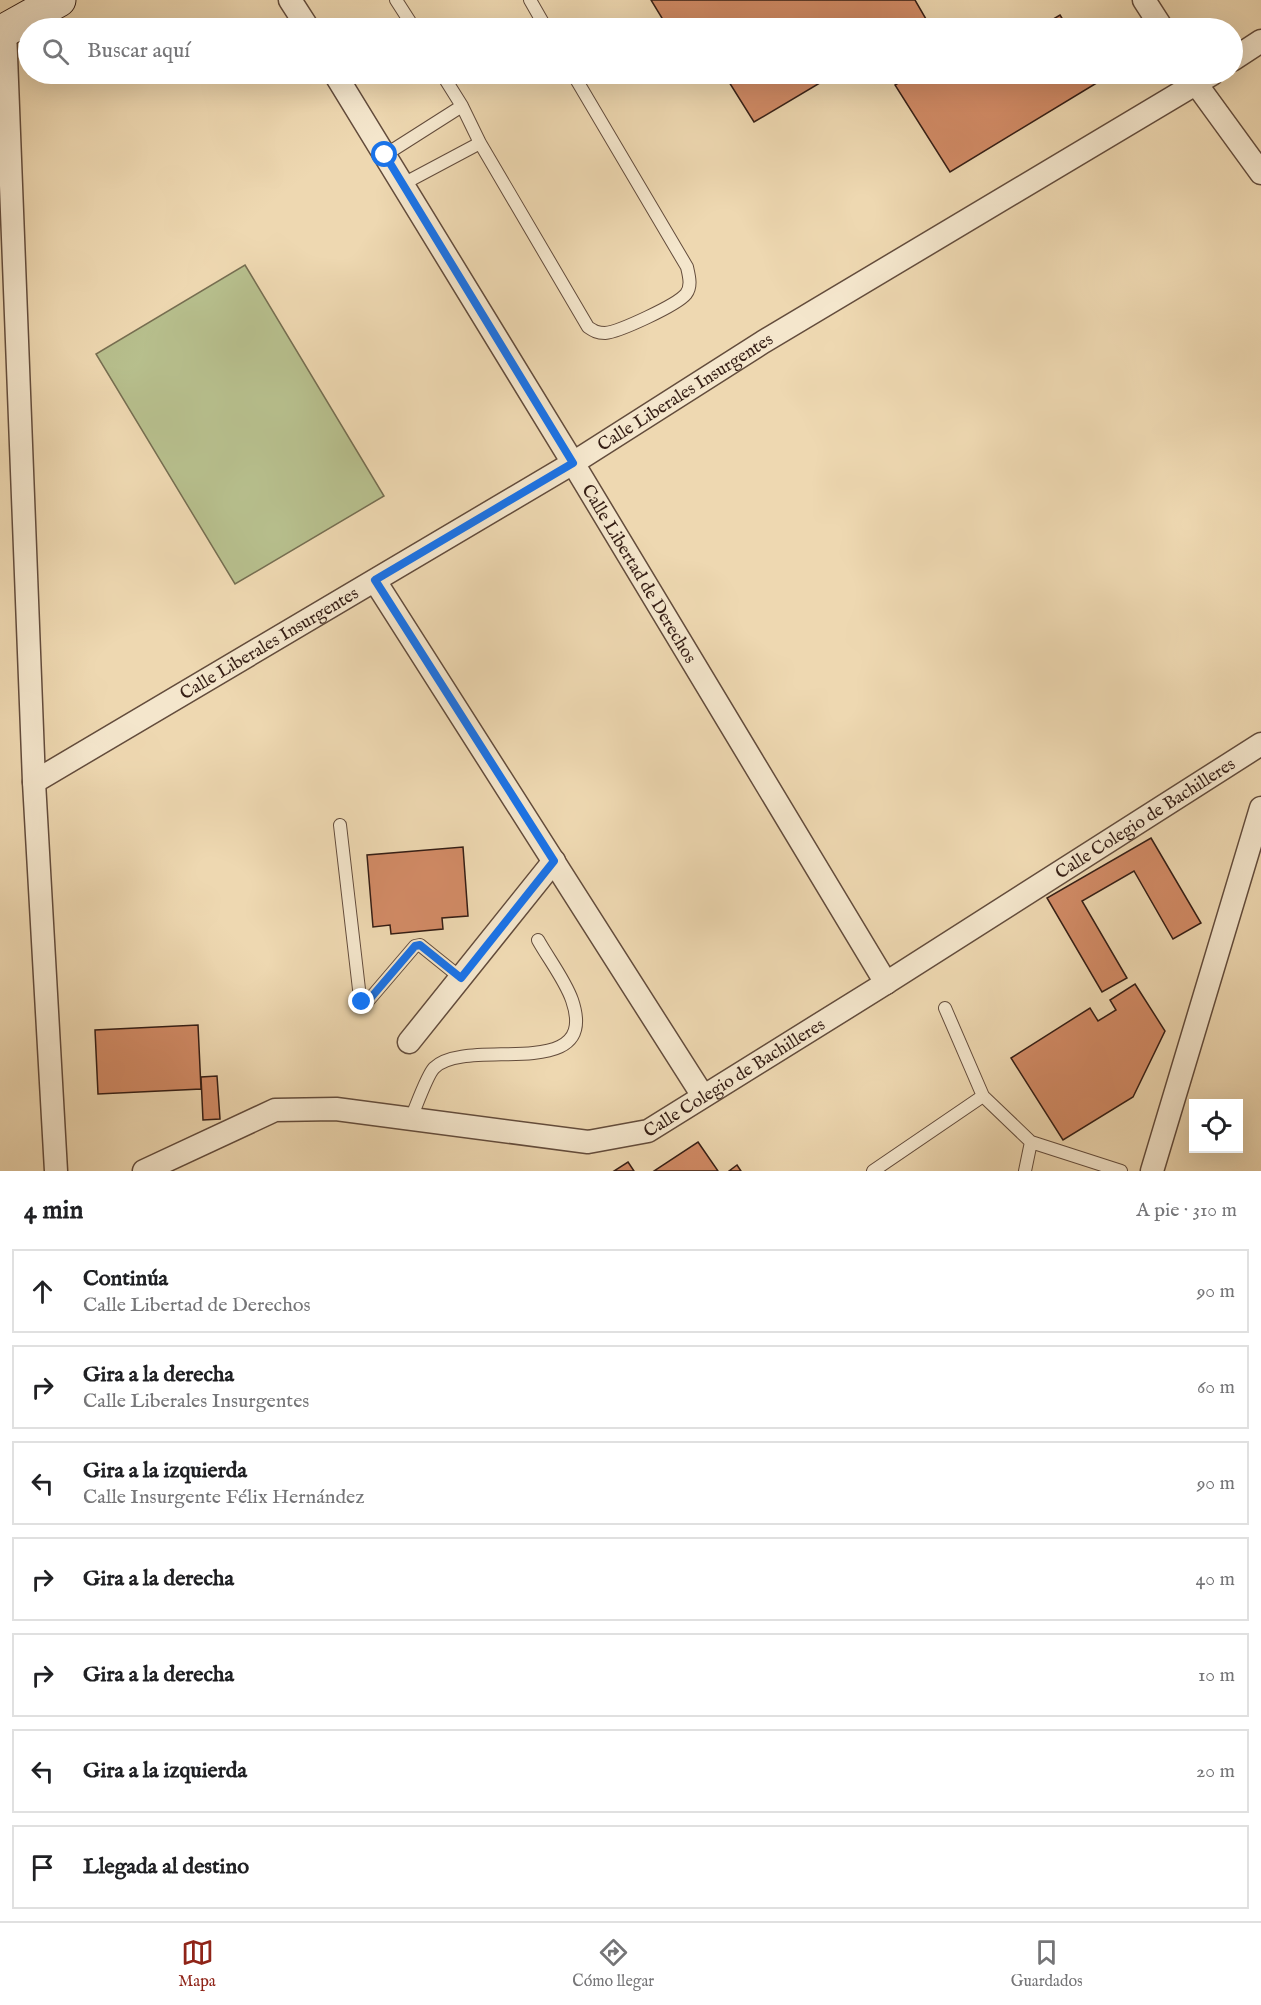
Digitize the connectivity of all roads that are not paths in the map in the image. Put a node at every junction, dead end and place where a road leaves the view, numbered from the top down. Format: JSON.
{"nodes":[{"id":1,"x":290,"y":0,"type":"edge"},
{"id":2,"x":396,"y":0,"type":"edge"},
{"id":3,"x":530,"y":0,"type":"edge"},
{"id":4,"x":1144,"y":0,"type":"edge"},
{"id":5,"x":41,"y":5,"type":"edge"},
{"id":6,"x":23,"y":18,"type":"edge"},
{"id":7,"x":302,"y":18,"type":"edge"},
{"id":8,"x":408,"y":18,"type":"edge"},
{"id":9,"x":540,"y":18,"type":"edge"},
{"id":10,"x":1156,"y":18,"type":"edge"},
{"id":11,"x":18,"y":21,"type":"edge"},
{"id":12,"x":3,"y":32,"type":"edge"},
{"id":13,"x":1261,"y":41,"type":"edge"},
{"id":14,"x":1243,"y":53,"type":"edge"},
{"id":15,"x":341,"y":84,"type":"edge"},
{"id":16,"x":448,"y":84,"type":"edge"},
{"id":17,"x":579,"y":84,"type":"edge"},
{"id":18,"x":1187,"y":84,"type":"edge"},
{"id":19,"x":1204,"y":84,"type":"edge"},
{"id":20,"x":462,"y":106,"type":"junction"},
{"id":21,"x":480,"y":143,"type":"junction"},
{"id":22,"x":385,"y":155,"type":"junction"},
{"id":23,"x":1261,"y":173,"type":"edge"},
{"id":24,"x":403,"y":184,"type":"junction"},
{"id":25,"x":573,"y":463,"type":"junction"},
{"id":26,"x":375,"y":580,"type":"junction"},
{"id":27,"x":1261,"y":744,"type":"edge"},
{"id":28,"x":34,"y":782,"type":"junction"},
{"id":29,"x":1261,"y":808,"type":"edge"},
{"id":30,"x":340,"y":825,"type":"dead end"},
{"id":31,"x":1256,"y":844,"type":"edge"},
{"id":32,"x":554,"y":861,"type":"junction"},
{"id":33,"x":538,"y":940,"type":"dead end"},
{"id":34,"x":461,"y":978,"type":"junction"},
{"id":35,"x":886,"y":983,"type":"junction"},
{"id":36,"x":945,"y":1008,"type":"dead end"},
{"id":37,"x":409,"y":1042,"type":"dead end"},
{"id":38,"x":704,"y":1096,"type":"junction"},
{"id":39,"x":983,"y":1096,"type":"junction"},
{"id":40,"x":411,"y":1118,"type":"junction"},
{"id":41,"x":1031,"y":1143,"type":"junction"},
{"id":42,"x":56,"y":1171,"type":"edge"},
{"id":43,"x":144,"y":1171,"type":"edge"},
{"id":44,"x":873,"y":1171,"type":"edge"},
{"id":45,"x":1025,"y":1171,"type":"edge"},
{"id":46,"x":1121,"y":1171,"type":"edge"},
{"id":47,"x":1152,"y":1171,"type":"edge"}],
"edges":[{"from":1,"to":7,"type":"street"},
{"from":2,"to":8,"type":"lane"},
{"from":3,"to":9,"type":"lane"},
{"from":4,"to":10,"type":"street"},
{"from":5,"to":6,"type":"street"},
{"from":11,"to":12,"type":"street"},
{"from":12,"to":28,"type":"street"},
{"from":13,"to":14,"type":"street"},
{"from":15,"to":22,"type":"street","name":"Calle Libertad de Derechos"},
{"from":16,"to":20,"type":"lane"},
{"from":17,"to":21,"type":"lane"},
{"from":18,"to":25,"type":"street","name":"Calle Liberales Insurgentes"},
{"from":19,"to":23,"type":"street"},
{"from":20,"to":21,"type":"lane"},
{"from":20,"to":22,"type":"lane"},
{"from":21,"to":24,"type":"lane"},
{"from":22,"to":24,"type":"street","name":"Calle Libertad de Derechos"},
{"from":24,"to":25,"type":"street","name":"Calle Libertad de Derechos"},
{"from":25,"to":26,"type":"street","name":"Calle Liberales Insurgentes"},
{"from":25,"to":35,"type":"street","name":"Calle Libertad de Derechos"},
{"from":26,"to":28,"type":"street","name":"Calle Liberales Insurgentes"},
{"from":26,"to":32,"type":"street"},
{"from":27,"to":35,"type":"street","name":"Calle Colegio de Bachilleres"},
{"from":28,"to":42,"type":"street"},
{"from":29,"to":31,"type":"street"},
{"from":30,"to":34,"type":"lane"},
{"from":31,"to":47,"type":"street"},
{"from":32,"to":34,"type":"street"},
{"from":32,"to":38,"type":"street"},
{"from":33,"to":40,"type":"lane"},
{"from":34,"to":37,"type":"street"},
{"from":35,"to":38,"type":"street","name":"Calle Colegio de Bachilleres"},
{"from":36,"to":39,"type":"lane"},
{"from":38,"to":40,"type":"street","name":"Calle Colegio de Bachilleres"},
{"from":39,"to":41,"type":"lane"},
{"from":39,"to":44,"type":"lane"},
{"from":40,"to":43,"type":"street","name":"Calle Colegio de Bachilleres"},
{"from":41,"to":45,"type":"lane"},
{"from":41,"to":46,"type":"lane"}]}
